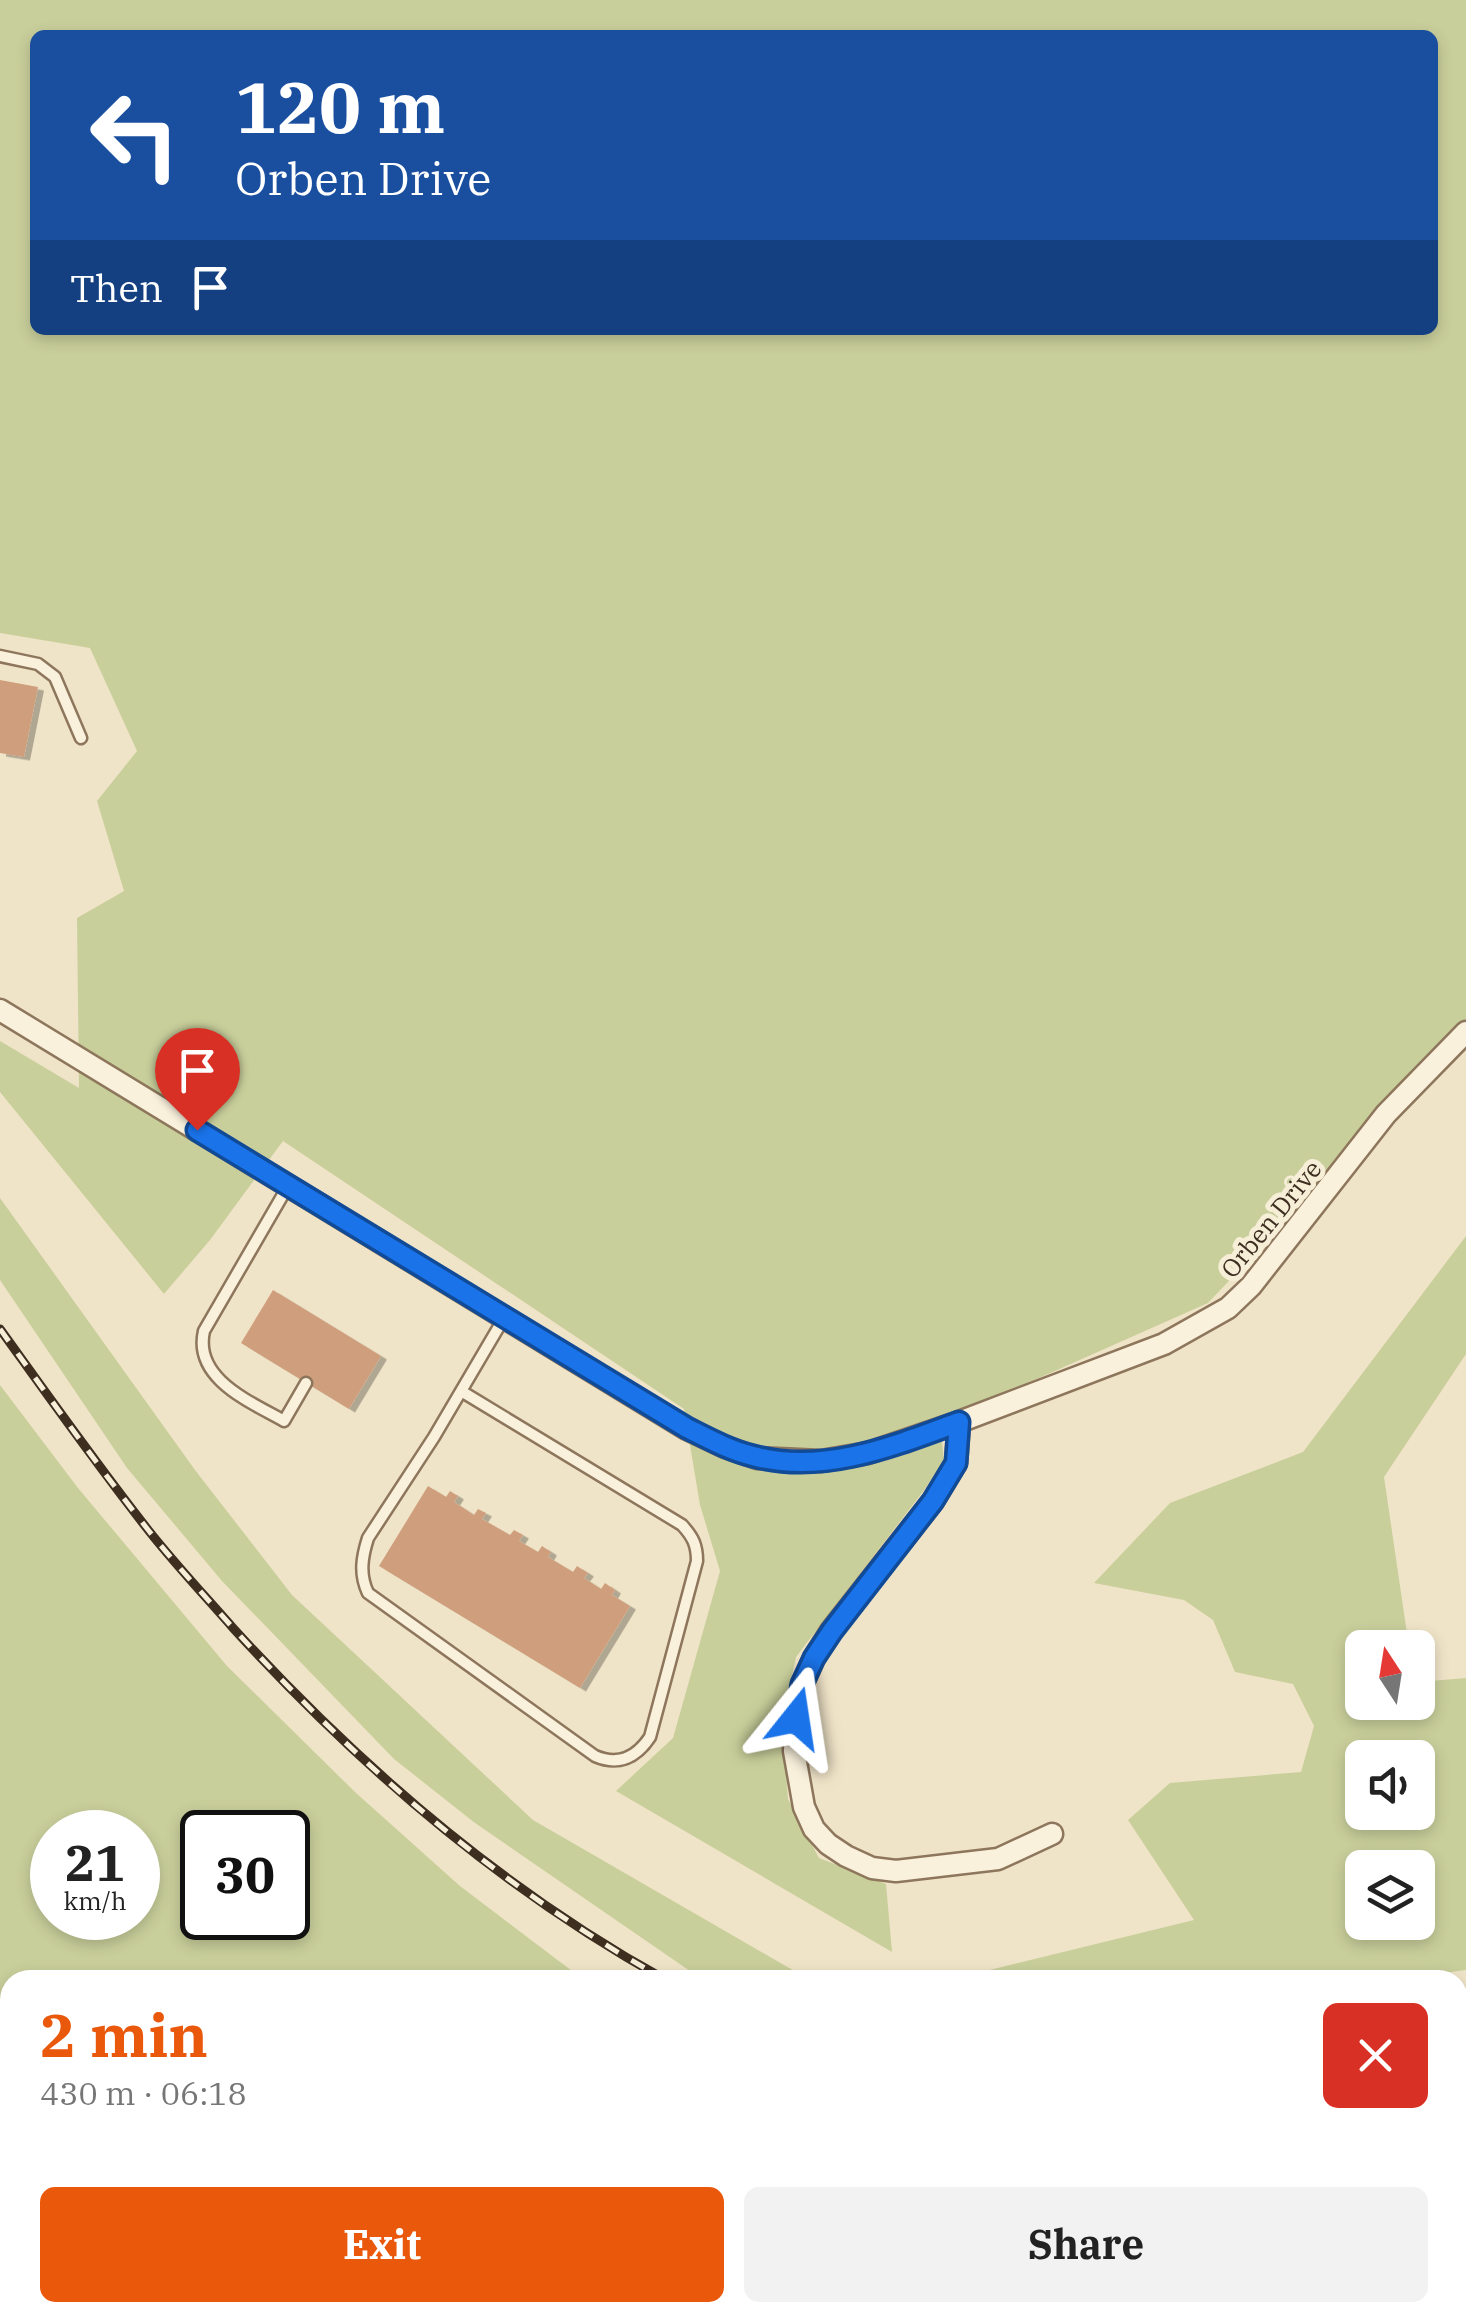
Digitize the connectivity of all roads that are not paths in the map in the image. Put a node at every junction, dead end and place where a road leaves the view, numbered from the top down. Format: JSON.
{"nodes":[{"id":1,"x":0,"y":656,"type":"edge"},
{"id":2,"x":82,"y":738,"type":"dead end"},
{"id":3,"x":0,"y":1010,"type":"edge"},
{"id":4,"x":1466,"y":1032,"type":"edge"},
{"id":5,"x":288,"y":1186,"type":"junction"},
{"id":6,"x":504,"y":1318,"type":"junction"},
{"id":7,"x":306,"y":1383,"type":"dead end"},
{"id":8,"x":461,"y":1392,"type":"junction"},
{"id":9,"x":959,"y":1422,"type":"junction"},
{"id":10,"x":1052,"y":1834,"type":"dead end"}],
"edges":[{"from":1,"to":2,"type":"lane"},
{"from":3,"to":5,"type":"street","name":"Orben Drive"},
{"from":4,"to":9,"type":"street","name":"Orben Drive"},
{"from":5,"to":6,"type":"street","name":"Orben Drive"},
{"from":5,"to":7,"type":"lane"},
{"from":6,"to":8,"type":"lane"},
{"from":6,"to":9,"type":"street","name":"Orben Drive"},
{"from":8,"to":8,"type":"lane"},
{"from":9,"to":10,"type":"street"}]}
